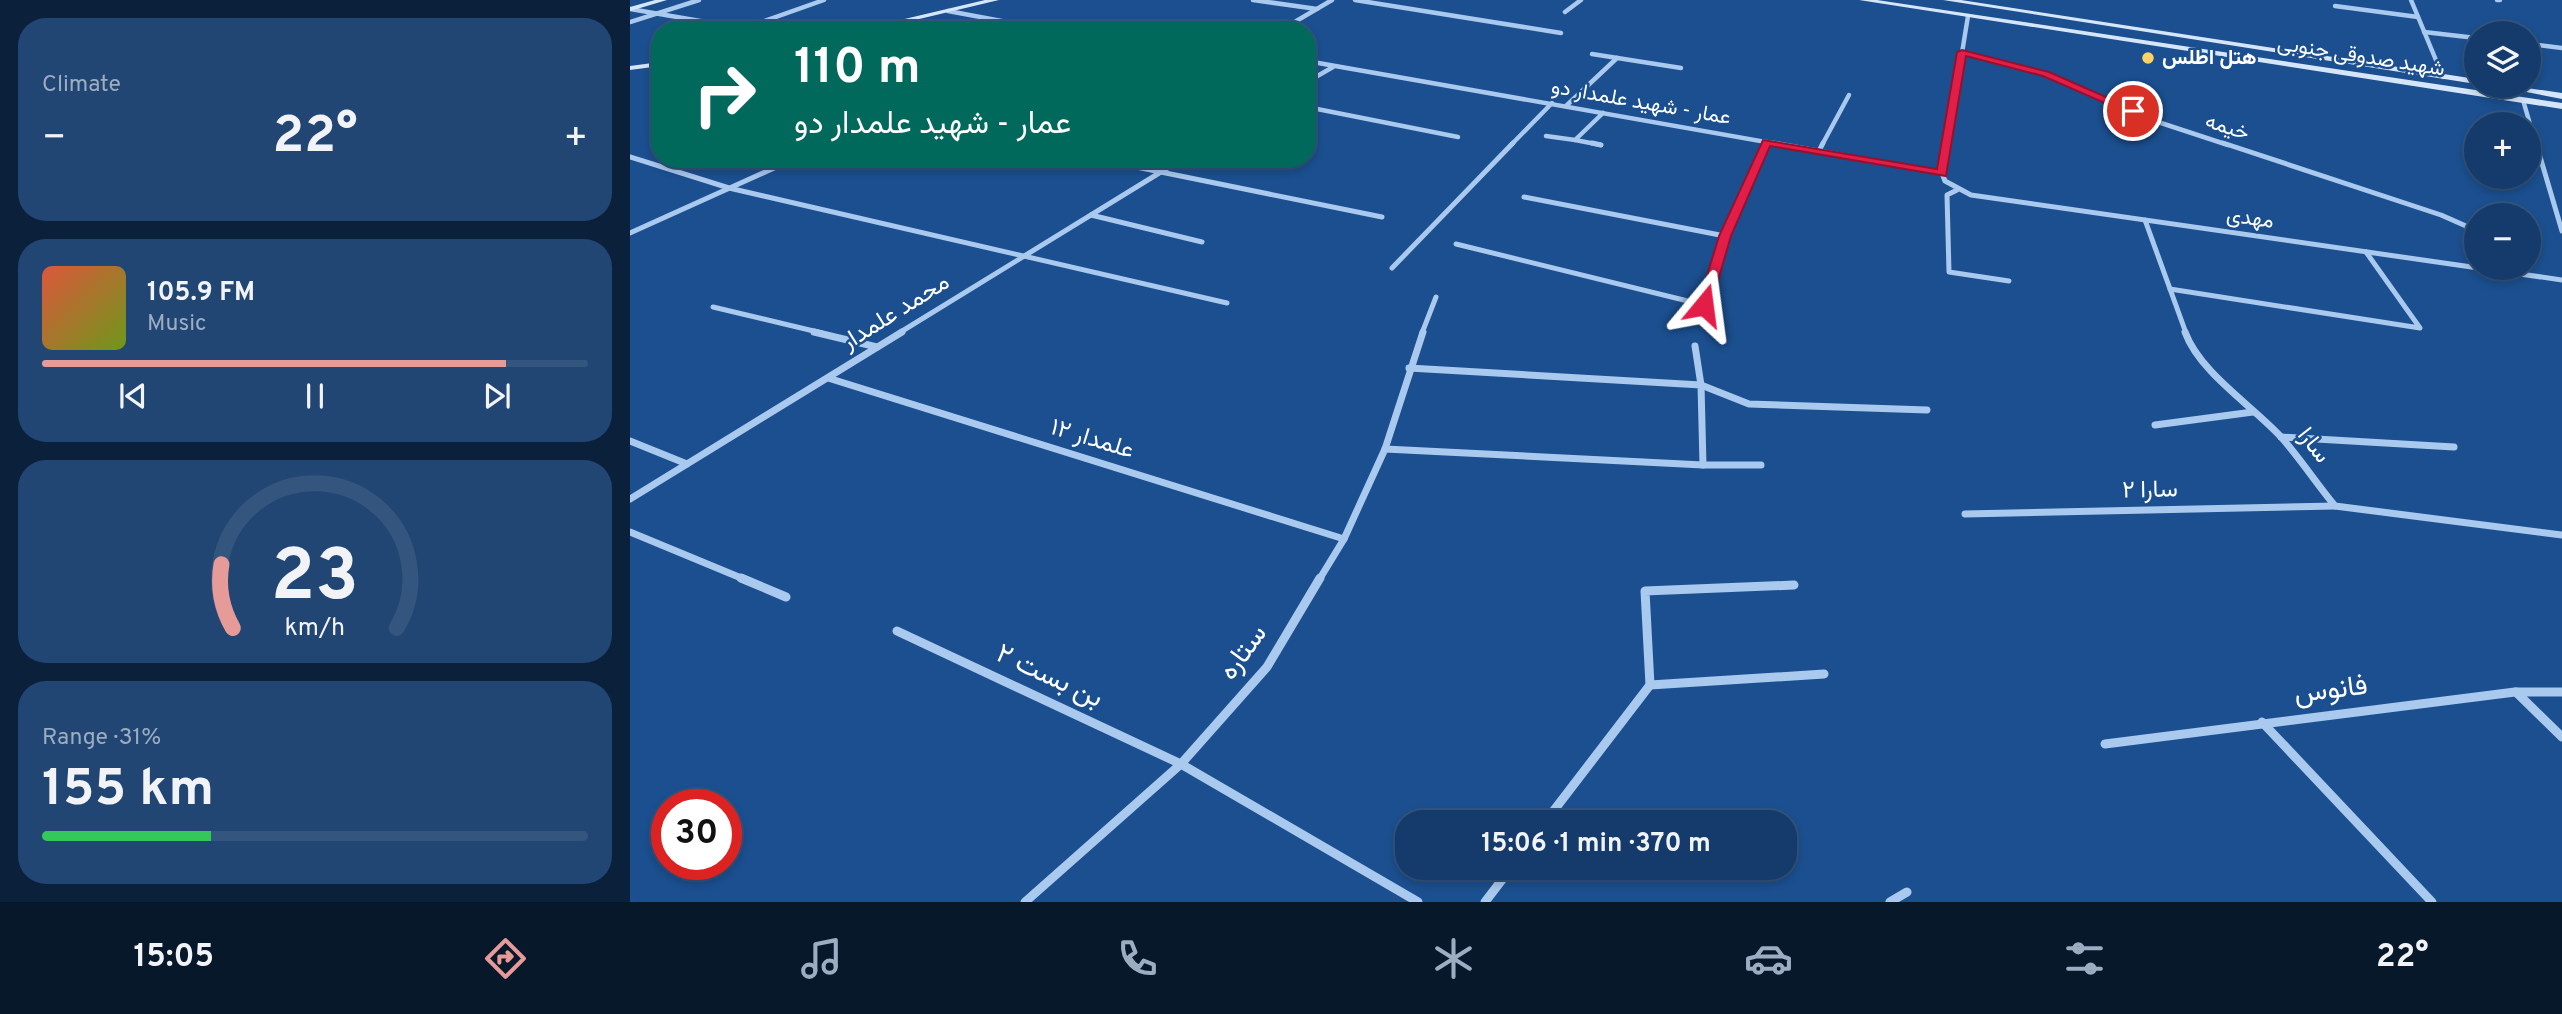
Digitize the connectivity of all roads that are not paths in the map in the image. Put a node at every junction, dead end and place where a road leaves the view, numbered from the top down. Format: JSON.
{"nodes":[{"id":1,"x":663,"y":0,"type":"edge"},
{"id":2,"x":699,"y":0,"type":"edge"},
{"id":3,"x":824,"y":0,"type":"edge"},
{"id":4,"x":995,"y":0,"type":"edge"},
{"id":5,"x":1253,"y":0,"type":"edge"},
{"id":6,"x":1332,"y":0,"type":"edge"},
{"id":7,"x":1356,"y":0,"type":"edge"},
{"id":8,"x":1581,"y":0,"type":"edge"},
{"id":9,"x":1863,"y":0,"type":"edge"},
{"id":10,"x":1947,"y":0,"type":"edge"},
{"id":11,"x":2411,"y":0,"type":"edge"},
{"id":12,"x":2334,"y":6,"type":"dead end"},
{"id":13,"x":630,"y":9,"type":"edge"},
{"id":14,"x":1317,"y":9,"type":"junction"},
{"id":15,"x":948,"y":11,"type":"junction"},
{"id":16,"x":1565,"y":12,"type":"dead end"},
{"id":17,"x":656,"y":14,"type":"junction"},
{"id":18,"x":1968,"y":16,"type":"junction"},
{"id":19,"x":2418,"y":17,"type":"junction"},
{"id":20,"x":700,"y":21,"type":"edge"},
{"id":21,"x":764,"y":21,"type":"edge"},
{"id":22,"x":903,"y":21,"type":"edge"},
{"id":23,"x":1002,"y":21,"type":"edge"},
{"id":24,"x":1296,"y":21,"type":"edge"},
{"id":25,"x":630,"y":22,"type":"edge"},
{"id":26,"x":1562,"y":33,"type":"dead end"},
{"id":27,"x":2424,"y":33,"type":"junction"},
{"id":28,"x":2464,"y":37,"type":"edge"},
{"id":29,"x":2541,"y":45,"type":"edge"},
{"id":30,"x":2562,"y":48,"type":"edge"},
{"id":31,"x":1962,"y":52,"type":"junction"},
{"id":32,"x":1592,"y":54,"type":"dead end"},
{"id":33,"x":1617,"y":58,"type":"junction"},
{"id":34,"x":1316,"y":63,"type":"edge"},
{"id":35,"x":651,"y":65,"type":"edge"},
{"id":36,"x":1334,"y":66,"type":"junction"},
{"id":37,"x":630,"y":68,"type":"edge"},
{"id":38,"x":1681,"y":68,"type":"dead end"},
{"id":39,"x":1316,"y":77,"type":"edge"},
{"id":40,"x":2443,"y":77,"type":"junction"},
{"id":41,"x":2464,"y":80,"type":"edge"},
{"id":42,"x":2541,"y":93,"type":"edge"},
{"id":43,"x":1849,"y":95,"type":"dead end"},
{"id":44,"x":2562,"y":96,"type":"edge"},
{"id":45,"x":2523,"y":100,"type":"junction"},
{"id":46,"x":1552,"y":103,"type":"junction"},
{"id":47,"x":1566,"y":106,"type":"junction"},
{"id":48,"x":2562,"y":106,"type":"edge"},
{"id":49,"x":1316,"y":109,"type":"edge"},
{"id":50,"x":1603,"y":113,"type":"junction"},
{"id":51,"x":1546,"y":136,"type":"dead end"},
{"id":52,"x":1458,"y":137,"type":"dead end"},
{"id":53,"x":1575,"y":140,"type":"junction"},
{"id":54,"x":1767,"y":142,"type":"junction"},
{"id":55,"x":1601,"y":145,"type":"dead end"},
{"id":56,"x":1819,"y":152,"type":"junction"},
{"id":57,"x":630,"y":157,"type":"edge"},
{"id":58,"x":651,"y":164,"type":"edge"},
{"id":59,"x":665,"y":168,"type":"edge"},
{"id":60,"x":774,"y":168,"type":"edge"},
{"id":61,"x":1142,"y":168,"type":"edge"},
{"id":62,"x":1168,"y":168,"type":"edge"},
{"id":63,"x":1162,"y":172,"type":"junction"},
{"id":64,"x":1942,"y":173,"type":"junction"},
{"id":65,"x":729,"y":188,"type":"junction"},
{"id":66,"x":1957,"y":190,"type":"junction"},
{"id":67,"x":1524,"y":197,"type":"dead end"},
{"id":68,"x":1091,"y":215,"type":"junction"},
{"id":69,"x":1382,"y":217,"type":"dead end"},
{"id":70,"x":2145,"y":220,"type":"junction"},
{"id":71,"x":2464,"y":225,"type":"edge"},
{"id":72,"x":2562,"y":231,"type":"edge"},
{"id":73,"x":630,"y":233,"type":"edge"},
{"id":74,"x":1725,"y":236,"type":"junction"},
{"id":75,"x":1202,"y":242,"type":"dead end"},
{"id":76,"x":1456,"y":244,"type":"dead end"},
{"id":77,"x":2366,"y":252,"type":"junction"},
{"id":78,"x":1027,"y":255,"type":"junction"},
{"id":79,"x":2464,"y":266,"type":"edge"},
{"id":80,"x":1392,"y":268,"type":"dead end"},
{"id":81,"x":2541,"y":277,"type":"edge"},
{"id":82,"x":2562,"y":280,"type":"edge"},
{"id":83,"x":2009,"y":281,"type":"dead end"},
{"id":84,"x":2170,"y":289,"type":"junction"},
{"id":85,"x":1436,"y":297,"type":"dead end"},
{"id":86,"x":1227,"y":303,"type":"dead end"},
{"id":87,"x":713,"y":307,"type":"dead end"},
{"id":88,"x":1695,"y":346,"type":"dead end"},
{"id":89,"x":877,"y":347,"type":"junction"},
{"id":90,"x":1409,"y":368,"type":"junction"},
{"id":91,"x":828,"y":378,"type":"junction"},
{"id":92,"x":1702,"y":385,"type":"junction"},
{"id":93,"x":1927,"y":410,"type":"dead end"},
{"id":94,"x":2253,"y":412,"type":"junction"},
{"id":95,"x":2155,"y":425,"type":"dead end"},
{"id":96,"x":2281,"y":436,"type":"junction"},
{"id":97,"x":630,"y":441,"type":"edge"},
{"id":98,"x":2454,"y":447,"type":"dead end"},
{"id":99,"x":1385,"y":449,"type":"junction"},
{"id":100,"x":687,"y":464,"type":"junction"},
{"id":101,"x":1703,"y":465,"type":"junction"},
{"id":102,"x":1761,"y":465,"type":"dead end"},
{"id":103,"x":630,"y":499,"type":"edge"},
{"id":104,"x":2335,"y":506,"type":"junction"},
{"id":105,"x":1965,"y":514,"type":"dead end"},
{"id":106,"x":630,"y":531,"type":"edge"},
{"id":107,"x":2562,"y":535,"type":"edge"},
{"id":108,"x":1344,"y":539,"type":"junction"},
{"id":109,"x":1794,"y":585,"type":"dead end"},
{"id":110,"x":786,"y":597,"type":"dead end"},
{"id":111,"x":897,"y":631,"type":"dead end"},
{"id":112,"x":1824,"y":674,"type":"dead end"},
{"id":113,"x":1650,"y":685,"type":"junction"},
{"id":114,"x":2515,"y":692,"type":"junction"},
{"id":115,"x":2562,"y":692,"type":"edge"},
{"id":116,"x":2262,"y":722,"type":"junction"},
{"id":117,"x":2562,"y":737,"type":"edge"},
{"id":118,"x":2105,"y":744,"type":"dead end"},
{"id":119,"x":1181,"y":764,"type":"junction"},
{"id":120,"x":1554,"y":810,"type":"edge"},
{"id":121,"x":1502,"y":880,"type":"edge"},
{"id":122,"x":1907,"y":892,"type":"dead end"},
{"id":123,"x":1025,"y":902,"type":"edge"},
{"id":124,"x":1418,"y":902,"type":"edge"},
{"id":125,"x":1485,"y":902,"type":"edge"},
{"id":126,"x":1889,"y":902,"type":"edge"},
{"id":127,"x":2432,"y":902,"type":"edge"}],
"edges":[{"from":1,"to":13,"type":"main road"},
{"from":2,"to":17,"type":"street"},
{"from":3,"to":21,"type":"street"},
{"from":4,"to":15,"type":"main road"},
{"from":5,"to":14,"type":"street"},
{"from":6,"to":14,"type":"street"},
{"from":7,"to":26,"type":"street"},
{"from":8,"to":16,"type":"street"},
{"from":9,"to":18,"type":"main road","name":"شهید صدوقی جنوبی"},
{"from":10,"to":40,"type":"main road","name":"شهید صدوقی جنوبی"},
{"from":11,"to":19,"type":"street"},
{"from":12,"to":19,"type":"street"},
{"from":13,"to":17,"type":"street"},
{"from":14,"to":24,"type":"street"},
{"from":15,"to":22,"type":"main road"},
{"from":15,"to":23,"type":"street"},
{"from":17,"to":20,"type":"street"},
{"from":17,"to":25,"type":"street"},
{"from":18,"to":31,"type":"street"},
{"from":18,"to":45,"type":"main road","name":"شهید صدوقی جنوبی"},
{"from":19,"to":27,"type":"street"},
{"from":27,"to":28,"type":"street"},
{"from":27,"to":40,"type":"street"},
{"from":29,"to":30,"type":"street"},
{"from":31,"to":64,"type":"street"},
{"from":31,"to":71,"type":"street","name":"خیمه"},
{"from":32,"to":33,"type":"street"},
{"from":33,"to":38,"type":"street"},
{"from":33,"to":47,"type":"street"},
{"from":34,"to":36,"type":"street","name":"عمار - شهید علمدار دو"},
{"from":35,"to":37,"type":"main road"},
{"from":36,"to":39,"type":"street"},
{"from":36,"to":46,"type":"street","name":"عمار - شهید علمدار دو"},
{"from":40,"to":41,"type":"main road","name":"شهید صدوقی جنوبی"},
{"from":42,"to":44,"type":"main road"},
{"from":43,"to":56,"type":"street"},
{"from":45,"to":48,"type":"main road","name":"شهید صدوقی جنوبی"},
{"from":45,"to":72,"type":"street"},
{"from":46,"to":47,"type":"street","name":"عمار - شهید علمدار دو"},
{"from":46,"to":80,"type":"street"},
{"from":47,"to":50,"type":"street","name":"عمار - شهید علمدار دو"},
{"from":49,"to":52,"type":"street"},
{"from":50,"to":53,"type":"street"},
{"from":50,"to":54,"type":"street","name":"عمار - شهید علمدار دو"},
{"from":51,"to":53,"type":"street"},
{"from":53,"to":55,"type":"street"},
{"from":54,"to":56,"type":"street","name":"عمار - شهید علمدار دو"},
{"from":54,"to":74,"type":"street"},
{"from":56,"to":64,"type":"street","name":"عمار - شهید علمدار دو"},
{"from":57,"to":58,"type":"street"},
{"from":59,"to":65,"type":"street"},
{"from":60,"to":65,"type":"street"},
{"from":61,"to":63,"type":"street"},
{"from":62,"to":63,"type":"street","name":"محمد علمدار"},
{"from":63,"to":68,"type":"street","name":"محمد علمدار"},
{"from":63,"to":69,"type":"street"},
{"from":64,"to":66,"type":"street"},
{"from":65,"to":73,"type":"street"},
{"from":65,"to":78,"type":"street"},
{"from":66,"to":70,"type":"street","name":"مهدی"},
{"from":66,"to":83,"type":"street"},
{"from":67,"to":74,"type":"street"},
{"from":68,"to":75,"type":"street"},
{"from":68,"to":78,"type":"street","name":"محمد علمدار"},
{"from":70,"to":77,"type":"street","name":"مهدی"},
{"from":70,"to":84,"type":"street","name":"سارا"},
{"from":74,"to":76,"type":"street"},
{"from":77,"to":79,"type":"street","name":"مهدی"},
{"from":77,"to":84,"type":"street"},
{"from":78,"to":86,"type":"street"},
{"from":78,"to":89,"type":"street","name":"محمد علمدار"},
{"from":81,"to":82,"type":"street","name":"مهدی"},
{"from":84,"to":94,"type":"street","name":"سارا"},
{"from":85,"to":90,"type":"street","name":"ستاره"},
{"from":87,"to":89,"type":"street"},
{"from":88,"to":92,"type":"street"},
{"from":89,"to":91,"type":"street","name":"محمد علمدار"},
{"from":90,"to":92,"type":"street"},
{"from":90,"to":99,"type":"street","name":"ستاره"},
{"from":91,"to":100,"type":"street","name":"محمد علمدار"},
{"from":91,"to":108,"type":"street","name":"علمدار ۱۲"},
{"from":92,"to":93,"type":"street"},
{"from":92,"to":101,"type":"street"},
{"from":94,"to":95,"type":"street"},
{"from":94,"to":96,"type":"street","name":"سارا"},
{"from":96,"to":98,"type":"street"},
{"from":96,"to":104,"type":"street","name":"سارا"},
{"from":97,"to":100,"type":"street"},
{"from":99,"to":101,"type":"street"},
{"from":99,"to":108,"type":"street","name":"ستاره"},
{"from":100,"to":103,"type":"street","name":"محمد علمدار"},
{"from":101,"to":102,"type":"street"},
{"from":104,"to":105,"type":"street","name":"سارا ۲"},
{"from":104,"to":107,"type":"street"},
{"from":106,"to":110,"type":"street"},
{"from":108,"to":119,"type":"street","name":"ستاره"},
{"from":109,"to":113,"type":"street"},
{"from":111,"to":119,"type":"street","name":"بن بست ۲"},
{"from":112,"to":113,"type":"street"},
{"from":113,"to":120,"type":"street"},
{"from":114,"to":115,"type":"street","name":"فانوس"},
{"from":114,"to":116,"type":"street","name":"فانوس"},
{"from":114,"to":117,"type":"street"},
{"from":116,"to":118,"type":"street","name":"فانوس"},
{"from":116,"to":127,"type":"street"},
{"from":119,"to":123,"type":"street","name":"ستاره"},
{"from":119,"to":124,"type":"street","name":"بن بست ۲"},
{"from":121,"to":125,"type":"street"},
{"from":122,"to":126,"type":"street"}]}
